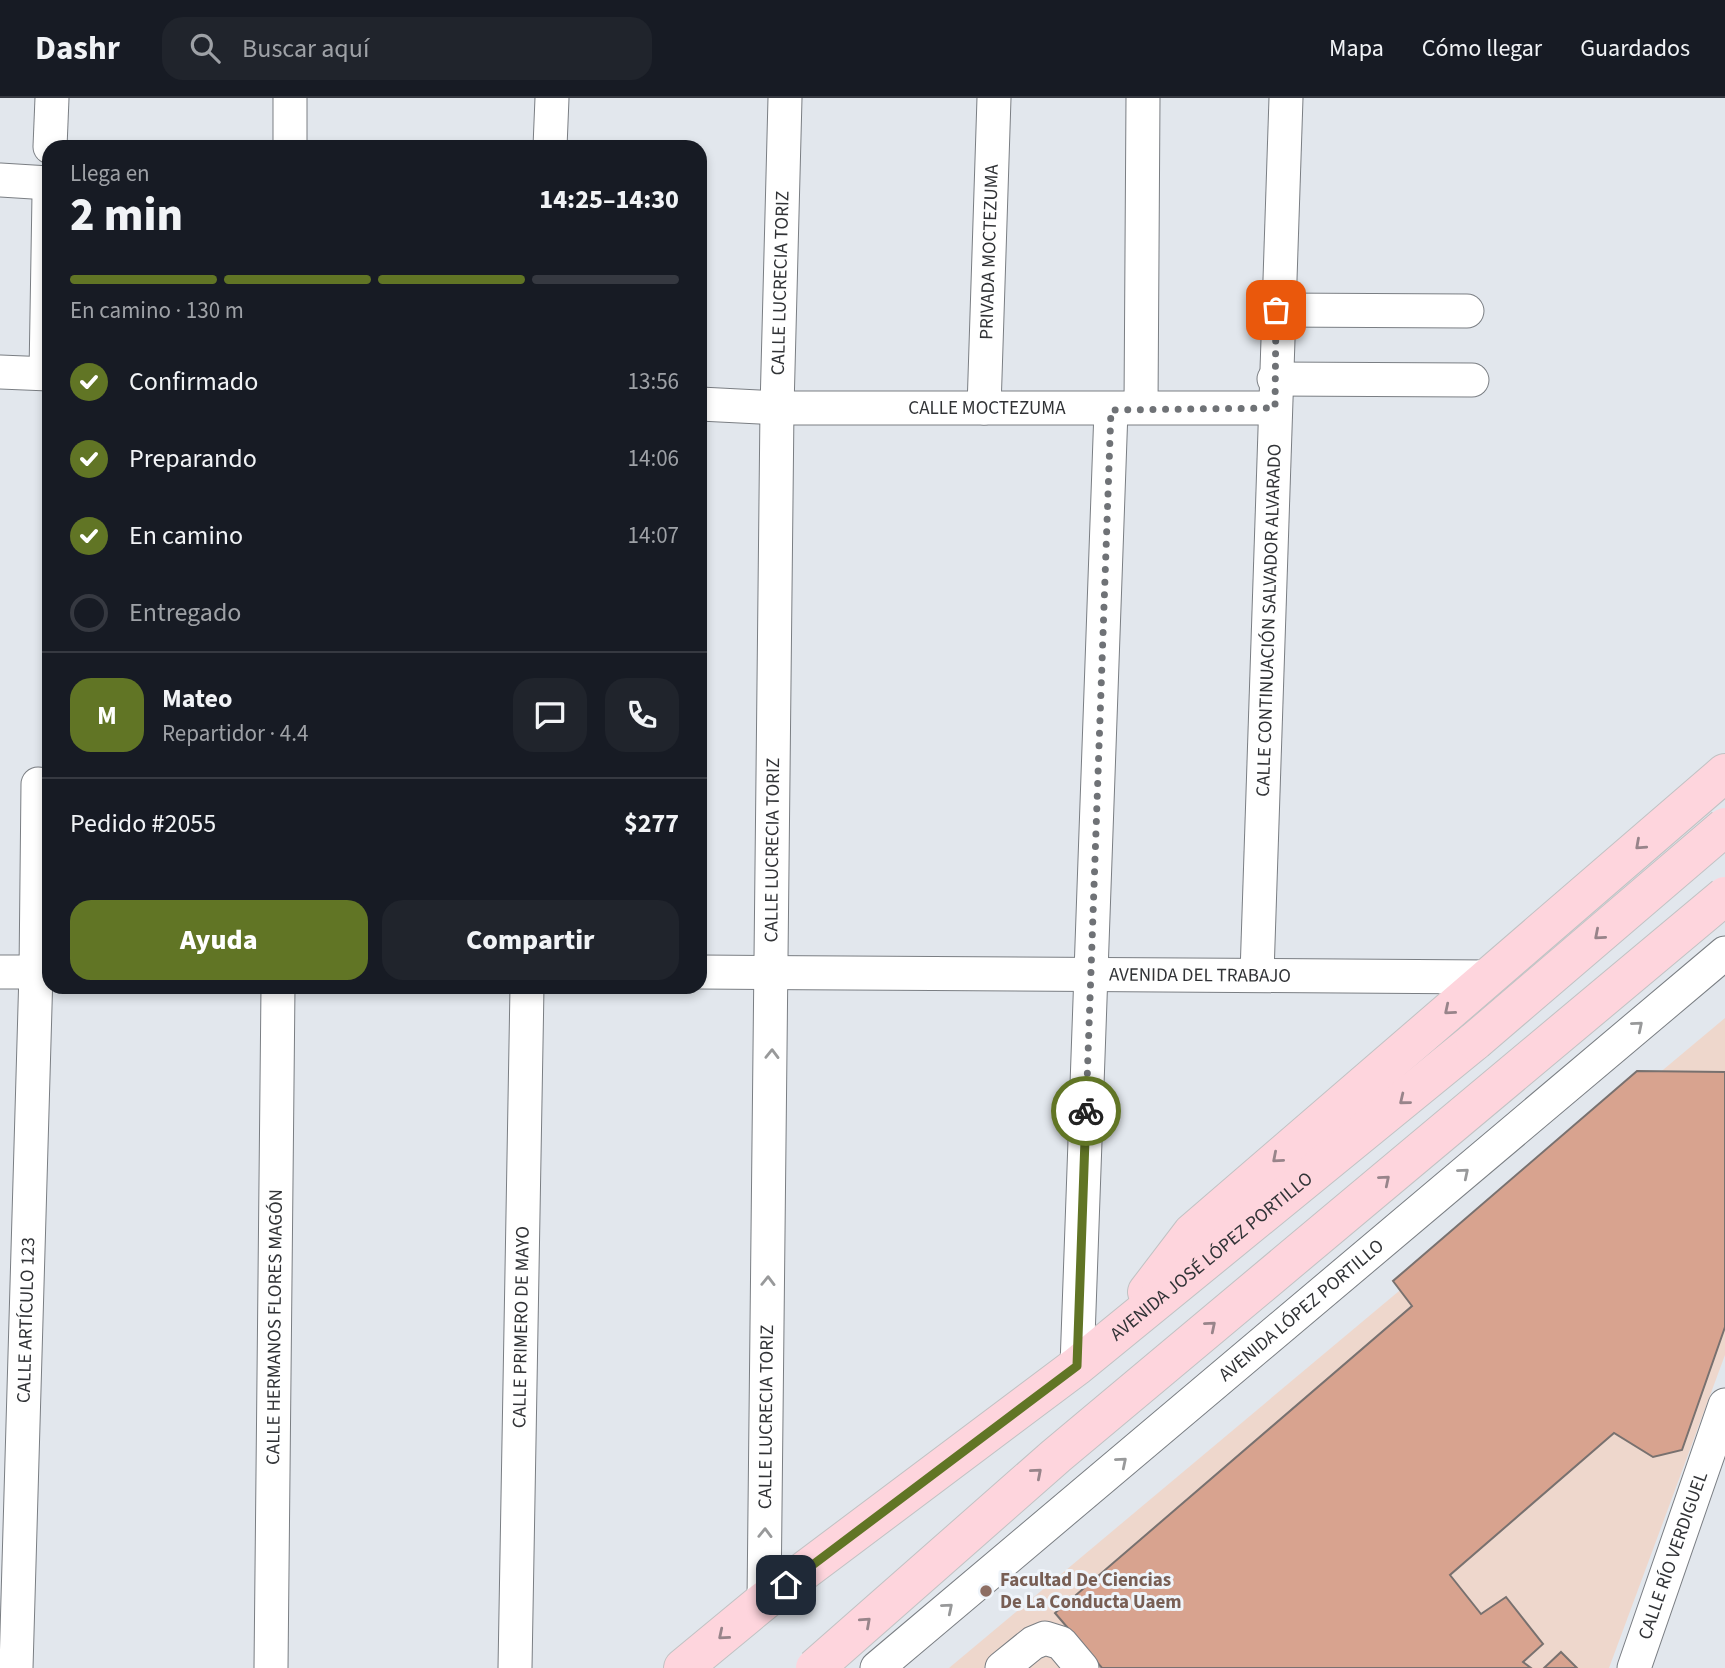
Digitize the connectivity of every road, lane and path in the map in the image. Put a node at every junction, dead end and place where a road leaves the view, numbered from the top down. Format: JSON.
{"nodes":[{"id":1,"x":52,"y":98,"type":"edge"},
{"id":2,"x":290,"y":98,"type":"edge"},
{"id":3,"x":552,"y":98,"type":"edge"},
{"id":4,"x":785,"y":98,"type":"edge"},
{"id":5,"x":994,"y":98,"type":"edge"},
{"id":6,"x":1143,"y":98,"type":"edge"},
{"id":7,"x":1286,"y":98,"type":"edge"},
{"id":8,"x":51,"y":140,"type":"edge"},
{"id":9,"x":290,"y":140,"type":"edge"},
{"id":10,"x":550,"y":140,"type":"edge"},
{"id":11,"x":0,"y":180,"type":"edge"},
{"id":12,"x":42,"y":183,"type":"edge"},
{"id":13,"x":1276,"y":310,"type":"junction"},
{"id":14,"x":1467,"y":311,"type":"dead end"},
{"id":15,"x":0,"y":372,"type":"edge"},
{"id":16,"x":42,"y":374,"type":"edge"},
{"id":17,"x":1472,"y":380,"type":"dead end"},
{"id":18,"x":1275,"y":394,"type":"junction"},
{"id":19,"x":707,"y":404,"type":"edge"},
{"id":20,"x":777,"y":408,"type":"junction"},
{"id":21,"x":984,"y":408,"type":"junction"},
{"id":22,"x":1126,"y":408,"type":"junction"},
{"id":23,"x":1725,"y":749,"type":"edge"},
{"id":24,"x":1725,"y":773,"type":"edge"},
{"id":25,"x":38,"y":784,"type":"dead end"},
{"id":26,"x":1690,"y":799,"type":"junction"},
{"id":27,"x":1725,"y":827,"type":"edge"},
{"id":28,"x":1725,"y":896,"type":"edge"},
{"id":29,"x":42,"y":934,"type":"edge"},
{"id":30,"x":1725,"y":953,"type":"edge"},
{"id":31,"x":0,"y":972,"type":"edge"},
{"id":32,"x":42,"y":972,"type":"edge"},
{"id":33,"x":707,"y":972,"type":"edge"},
{"id":34,"x":773,"y":972,"type":"junction"},
{"id":35,"x":1091,"y":972,"type":"junction"},
{"id":36,"x":1257,"y":974,"type":"junction"},
{"id":37,"x":1489,"y":977,"type":"junction"},
{"id":38,"x":42,"y":994,"type":"edge"},
{"id":39,"x":278,"y":994,"type":"edge"},
{"id":40,"x":527,"y":994,"type":"edge"},
{"id":41,"x":1128,"y":1324,"type":"junction"},
{"id":42,"x":1077,"y":1366,"type":"junction"},
{"id":43,"x":1721,"y":1424,"type":"edge"},
{"id":44,"x":764,"y":1601,"type":"junction"},
{"id":45,"x":16,"y":1668,"type":"edge"},
{"id":46,"x":271,"y":1668,"type":"edge"},
{"id":47,"x":515,"y":1668,"type":"edge"},
{"id":48,"x":683,"y":1668,"type":"edge"},
{"id":49,"x":815,"y":1668,"type":"edge"},
{"id":50,"x":877,"y":1668,"type":"edge"},
{"id":51,"x":1002,"y":1668,"type":"edge"},
{"id":52,"x":1082,"y":1668,"type":"edge"},
{"id":53,"x":1634,"y":1668,"type":"edge"}],
"edges":[{"from":1,"to":8,"type":"street"},
{"from":2,"to":9,"type":"street"},
{"from":3,"to":10,"type":"street"},
{"from":4,"to":20,"type":"street","name":"CALLE LUCRECIA TORIZ"},
{"from":5,"to":21,"type":"street","name":"PRIVADA MOCTEZUMA"},
{"from":6,"to":22,"type":"street"},
{"from":7,"to":13,"type":"street","name":"CALLE CONTINUACIÓN SALVADOR ALVARADO"},
{"from":11,"to":12,"type":"street"},
{"from":13,"to":14,"type":"street"},
{"from":13,"to":18,"type":"street","name":"CALLE CONTINUACIÓN SALVADOR ALVARADO"},
{"from":15,"to":16,"type":"street"},
{"from":17,"to":18,"type":"street","name":"CALLE MOCTEZUMA"},
{"from":18,"to":22,"type":"street","name":"CALLE MOCTEZUMA"},
{"from":18,"to":36,"type":"street","name":"CALLE CONTINUACIÓN SALVADOR ALVARADO"},
{"from":19,"to":20,"type":"street","name":"CALLE MOCTEZUMA"},
{"from":20,"to":21,"type":"street","name":"CALLE MOCTEZUMA"},
{"from":20,"to":34,"type":"street","name":"CALLE LUCRECIA TORIZ"},
{"from":21,"to":22,"type":"street","name":"CALLE MOCTEZUMA"},
{"from":22,"to":35,"type":"street"},
{"from":23,"to":26,"type":"main road"},
{"from":24,"to":26,"type":"main road"},
{"from":25,"to":29,"type":"street","name":"CALLE ARTÍCULO 123"},
{"from":26,"to":37,"type":"main road","one_way":true},
{"from":27,"to":41,"type":"main road","name":"AVENIDA JOSÉ LÓPEZ PORTILLO","one_way":true,"bridge":true},
{"from":49,"to":28,"type":"main road","one_way":true,"bridge":true},
{"from":50,"to":30,"type":"street","name":"AVENIDA LÓPEZ PORTILLO","one_way":true},
{"from":31,"to":32,"type":"street"},
{"from":33,"to":34,"type":"street","name":"AVENIDA DEL TRABAJO"},
{"from":34,"to":35,"type":"street","name":"AVENIDA DEL TRABAJO"},
{"from":44,"to":34,"type":"street","name":"CALLE LUCRECIA TORIZ","one_way":true},
{"from":35,"to":36,"type":"street","name":"AVENIDA DEL TRABAJO"},
{"from":35,"to":42,"type":"street"},
{"from":36,"to":37,"type":"street","name":"AVENIDA DEL TRABAJO"},
{"from":37,"to":41,"type":"main road","one_way":true},
{"from":38,"to":45,"type":"street","name":"CALLE ARTÍCULO 123"},
{"from":39,"to":46,"type":"street","name":"CALLE HERMANOS FLORES MAGÓN"},
{"from":40,"to":47,"type":"street","name":"CALLE PRIMERO DE MAYO"},
{"from":41,"to":42,"type":"main road","name":"AVENIDA JOSÉ LÓPEZ PORTILLO"},
{"from":42,"to":44,"type":"main road","name":"AVENIDA JOSÉ LÓPEZ PORTILLO"},
{"from":43,"to":53,"type":"street","name":"CALLE RÍO VERDIGUEL"},
{"from":44,"to":48,"type":"main road","name":"AVENIDA JOSÉ LÓPEZ PORTILLO","one_way":true},
{"from":51,"to":52,"type":"street"}]}
